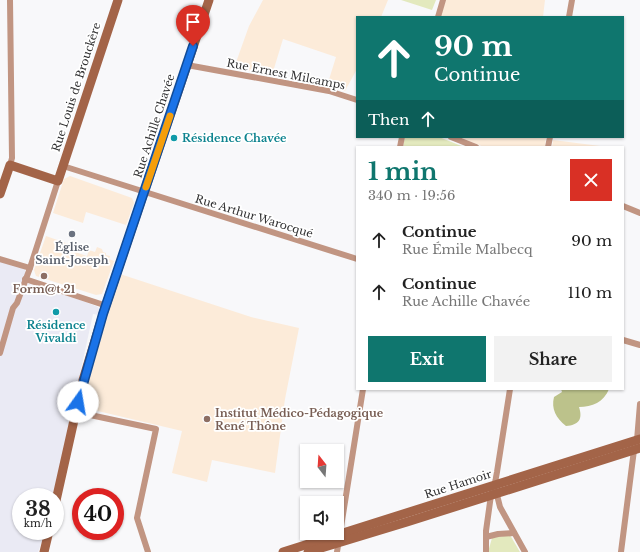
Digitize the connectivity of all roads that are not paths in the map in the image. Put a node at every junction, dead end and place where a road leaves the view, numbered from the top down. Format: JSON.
{"nodes":[{"id":1,"x":10,"y":0,"type":"edge"},
{"id":2,"x":118,"y":0,"type":"edge"},
{"id":3,"x":209,"y":0,"type":"edge"},
{"id":4,"x":443,"y":0,"type":"edge"},
{"id":5,"x":572,"y":0,"type":"edge"},
{"id":6,"x":438,"y":16,"type":"edge"},
{"id":7,"x":570,"y":16,"type":"edge"},
{"id":8,"x":187,"y":65,"type":"junction"},
{"id":9,"x":356,"y":100,"type":"edge"},
{"id":10,"x":454,"y":138,"type":"edge"},
{"id":11,"x":474,"y":146,"type":"edge"},
{"id":12,"x":10,"y":166,"type":"junction"},
{"id":13,"x":63,"y":166,"type":"junction"},
{"id":14,"x":58,"y":181,"type":"junction"},
{"id":15,"x":145,"y":192,"type":"junction"},
{"id":16,"x":0,"y":194,"type":"edge"},
{"id":17,"x":624,"y":206,"type":"edge"},
{"id":18,"x":640,"y":213,"type":"edge"},
{"id":19,"x":0,"y":259,"type":"edge"},
{"id":20,"x":356,"y":259,"type":"edge"},
{"id":21,"x":30,"y":268,"type":"junction"},
{"id":22,"x":25,"y":279,"type":"junction"},
{"id":23,"x":107,"y":306,"type":"junction"},
{"id":24,"x":624,"y":340,"type":"edge"},
{"id":25,"x":640,"y":345,"type":"edge"},
{"id":26,"x":0,"y":353,"type":"edge"},
{"id":27,"x":363,"y":390,"type":"edge"},
{"id":28,"x":510,"y":390,"type":"edge"},
{"id":29,"x":640,"y":404,"type":"edge"},
{"id":30,"x":76,"y":412,"type":"junction"},
{"id":31,"x":638,"y":444,"type":"edge"},
{"id":32,"x":59,"y":488,"type":"edge"},
{"id":33,"x":494,"y":490,"type":"junction"},
{"id":34,"x":344,"y":507,"type":"edge"},
{"id":35,"x":514,"y":533,"type":"junction"},
{"id":36,"x":344,"y":536,"type":"edge"},
{"id":37,"x":486,"y":537,"type":"junction"},
{"id":38,"x":47,"y":540,"type":"edge"},
{"id":39,"x":331,"y":540,"type":"edge"},
{"id":40,"x":335,"y":540,"type":"edge"},
{"id":41,"x":339,"y":540,"type":"edge"},
{"id":42,"x":44,"y":552,"type":"edge"},
{"id":43,"x":148,"y":552,"type":"edge"},
{"id":44,"x":283,"y":552,"type":"edge"},
{"id":45,"x":308,"y":552,"type":"edge"},
{"id":46,"x":338,"y":552,"type":"edge"},
{"id":47,"x":486,"y":552,"type":"edge"},
{"id":48,"x":525,"y":552,"type":"edge"},
{"id":49,"x":621,"y":552,"type":"edge"}],
"edges":[{"from":1,"to":12,"type":"street"},
{"from":2,"to":13,"type":"street","name":"Rue Louis de Brouckère"},
{"from":3,"to":8,"type":"street","name":"Rue Achille Chavée"},
{"from":4,"to":6,"type":"street"},
{"from":5,"to":7,"type":"street"},
{"from":8,"to":9,"type":"street","name":"Rue Ernest Milcamps"},
{"from":8,"to":15,"type":"street","name":"Rue Achille Chavée"},
{"from":10,"to":11,"type":"street"},
{"from":12,"to":14,"type":"street"},
{"from":12,"to":16,"type":"street"},
{"from":13,"to":14,"type":"street","name":"Rue Louis de Brouckère"},
{"from":13,"to":15,"type":"street","name":"Rue Arthur Warocqué"},
{"from":14,"to":21,"type":"street"},
{"from":15,"to":20,"type":"street","name":"Rue Arthur Warocqué"},
{"from":15,"to":23,"type":"street","name":"Rue Achille Chavée"},
{"from":17,"to":18,"type":"street"},
{"from":19,"to":21,"type":"street"},
{"from":21,"to":22,"type":"street"},
{"from":22,"to":23,"type":"street"},
{"from":22,"to":26,"type":"street"},
{"from":23,"to":30,"type":"street","name":"Rue Achille Chavée"},
{"from":24,"to":25,"type":"street"},
{"from":27,"to":34,"type":"street"},
{"from":28,"to":33,"type":"street"},
{"from":29,"to":31,"type":"street"},
{"from":30,"to":32,"type":"street","name":"Rue Achille Chavée"},
{"from":30,"to":43,"type":"street"},
{"from":31,"to":33,"type":"street","name":"Rue Hamoir"},
{"from":31,"to":49,"type":"street"},
{"from":33,"to":35,"type":"street"},
{"from":33,"to":36,"type":"street","name":"Rue Hamoir"},
{"from":33,"to":37,"type":"street"},
{"from":35,"to":37,"type":"street"},
{"from":35,"to":48,"type":"street"},
{"from":37,"to":47,"type":"street"},
{"from":38,"to":42,"type":"street"},
{"from":39,"to":44,"type":"street","name":"Rue Hamoir"},
{"from":40,"to":45,"type":"street","name":"Rue Hamoir"},
{"from":41,"to":46,"type":"street"}]}
